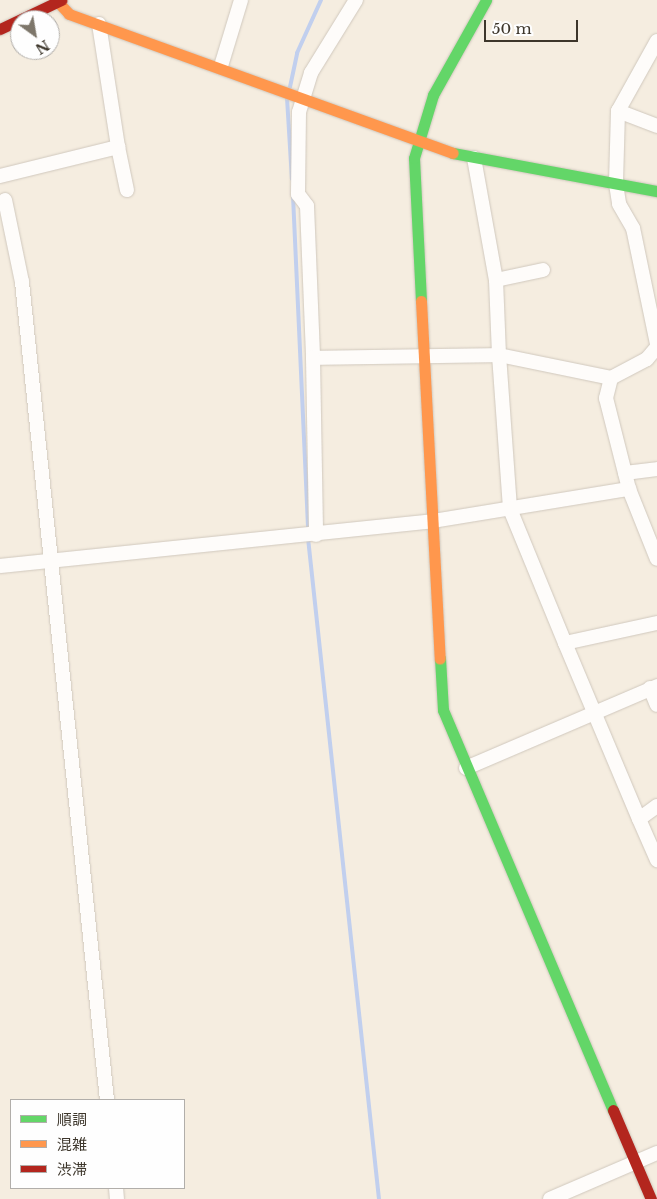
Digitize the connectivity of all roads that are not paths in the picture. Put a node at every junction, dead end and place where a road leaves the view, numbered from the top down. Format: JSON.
{"nodes":[{"id":1,"x":241,"y":0,"type":"edge"},
{"id":2,"x":356,"y":0,"type":"edge"},
{"id":3,"x":486,"y":0,"type":"edge"},
{"id":4,"x":59,"y":1,"type":"edge"},
{"id":5,"x":100,"y":24,"type":"junction"},
{"id":6,"x":0,"y":29,"type":"edge"},
{"id":7,"x":657,"y":41,"type":"edge"},
{"id":8,"x":222,"y":66,"type":"junction"},
{"id":9,"x":306,"y":97,"type":"junction"},
{"id":10,"x":618,"y":111,"type":"junction"},
{"id":11,"x":657,"y":126,"type":"edge"},
{"id":12,"x":417,"y":142,"type":"junction"},
{"id":13,"x":118,"y":148,"type":"junction"},
{"id":14,"x":474,"y":158,"type":"junction"},
{"id":15,"x":0,"y":176,"type":"edge"},
{"id":16,"x":616,"y":184,"type":"junction"},
{"id":17,"x":127,"y":190,"type":"dead end"},
{"id":18,"x":657,"y":191,"type":"edge"},
{"id":19,"x":3,"y":200,"type":"edge"},
{"id":20,"x":543,"y":270,"type":"dead end"},
{"id":21,"x":496,"y":280,"type":"junction"},
{"id":22,"x":657,"y":346,"type":"edge"},
{"id":23,"x":426,"y":353,"type":"junction"},
{"id":24,"x":499,"y":355,"type":"junction"},
{"id":25,"x":313,"y":358,"type":"junction"},
{"id":26,"x":611,"y":378,"type":"junction"},
{"id":27,"x":657,"y":469,"type":"edge"},
{"id":28,"x":625,"y":473,"type":"junction"},
{"id":29,"x":629,"y":489,"type":"junction"},
{"id":30,"x":510,"y":508,"type":"junction"},
{"id":31,"x":433,"y":521,"type":"junction"},
{"id":32,"x":316,"y":535,"type":"junction"},
{"id":33,"x":657,"y":558,"type":"edge"},
{"id":34,"x":51,"y":560,"type":"junction"},
{"id":35,"x":0,"y":566,"type":"edge"},
{"id":36,"x":657,"y":623,"type":"edge"},
{"id":37,"x":565,"y":644,"type":"junction"},
{"id":38,"x":654,"y":687,"type":"edge"},
{"id":39,"x":657,"y":705,"type":"edge"},
{"id":40,"x":596,"y":711,"type":"junction"},
{"id":41,"x":466,"y":768,"type":"junction"},
{"id":42,"x":657,"y":806,"type":"edge"},
{"id":43,"x":639,"y":819,"type":"junction"},
{"id":44,"x":657,"y":860,"type":"edge"},
{"id":45,"x":107,"y":1099,"type":"edge"},
{"id":46,"x":657,"y":1153,"type":"edge"},
{"id":47,"x":636,"y":1162,"type":"junction"},
{"id":48,"x":550,"y":1199,"type":"edge"},
{"id":49,"x":651,"y":1199,"type":"edge"}],
"edges":[{"from":1,"to":8,"type":"street"},
{"from":2,"to":9,"type":"street"},
{"from":3,"to":12,"type":"main road"},
{"from":4,"to":5,"type":"main road"},
{"from":4,"to":6,"type":"main road"},
{"from":5,"to":8,"type":"main road"},
{"from":5,"to":13,"type":"street"},
{"from":7,"to":10,"type":"street"},
{"from":8,"to":9,"type":"main road"},
{"from":9,"to":12,"type":"main road"},
{"from":9,"to":25,"type":"street"},
{"from":10,"to":11,"type":"street"},
{"from":10,"to":16,"type":"street"},
{"from":12,"to":14,"type":"main road"},
{"from":12,"to":23,"type":"main road"},
{"from":13,"to":15,"type":"street"},
{"from":13,"to":17,"type":"street"},
{"from":14,"to":16,"type":"main road"},
{"from":14,"to":21,"type":"street"},
{"from":15,"to":19,"type":"street"},
{"from":16,"to":18,"type":"main road"},
{"from":16,"to":22,"type":"street"},
{"from":19,"to":34,"type":"street"},
{"from":20,"to":21,"type":"street"},
{"from":21,"to":24,"type":"street"},
{"from":22,"to":26,"type":"street"},
{"from":23,"to":24,"type":"street"},
{"from":23,"to":25,"type":"street"},
{"from":23,"to":31,"type":"main road"},
{"from":24,"to":26,"type":"street"},
{"from":24,"to":30,"type":"street"},
{"from":25,"to":32,"type":"street"},
{"from":26,"to":28,"type":"street"},
{"from":27,"to":28,"type":"street"},
{"from":28,"to":29,"type":"street"},
{"from":29,"to":30,"type":"street"},
{"from":29,"to":33,"type":"street"},
{"from":30,"to":31,"type":"street"},
{"from":30,"to":37,"type":"street"},
{"from":31,"to":32,"type":"street"},
{"from":31,"to":41,"type":"main road"},
{"from":32,"to":34,"type":"street"},
{"from":34,"to":35,"type":"street"},
{"from":34,"to":45,"type":"street"},
{"from":36,"to":37,"type":"street"},
{"from":37,"to":40,"type":"street"},
{"from":38,"to":39,"type":"street"},
{"from":38,"to":40,"type":"street"},
{"from":40,"to":41,"type":"street"},
{"from":40,"to":43,"type":"street"},
{"from":41,"to":47,"type":"main road"},
{"from":42,"to":43,"type":"street"},
{"from":43,"to":44,"type":"street"},
{"from":46,"to":47,"type":"street"},
{"from":47,"to":48,"type":"street"},
{"from":47,"to":49,"type":"main road"}]}
